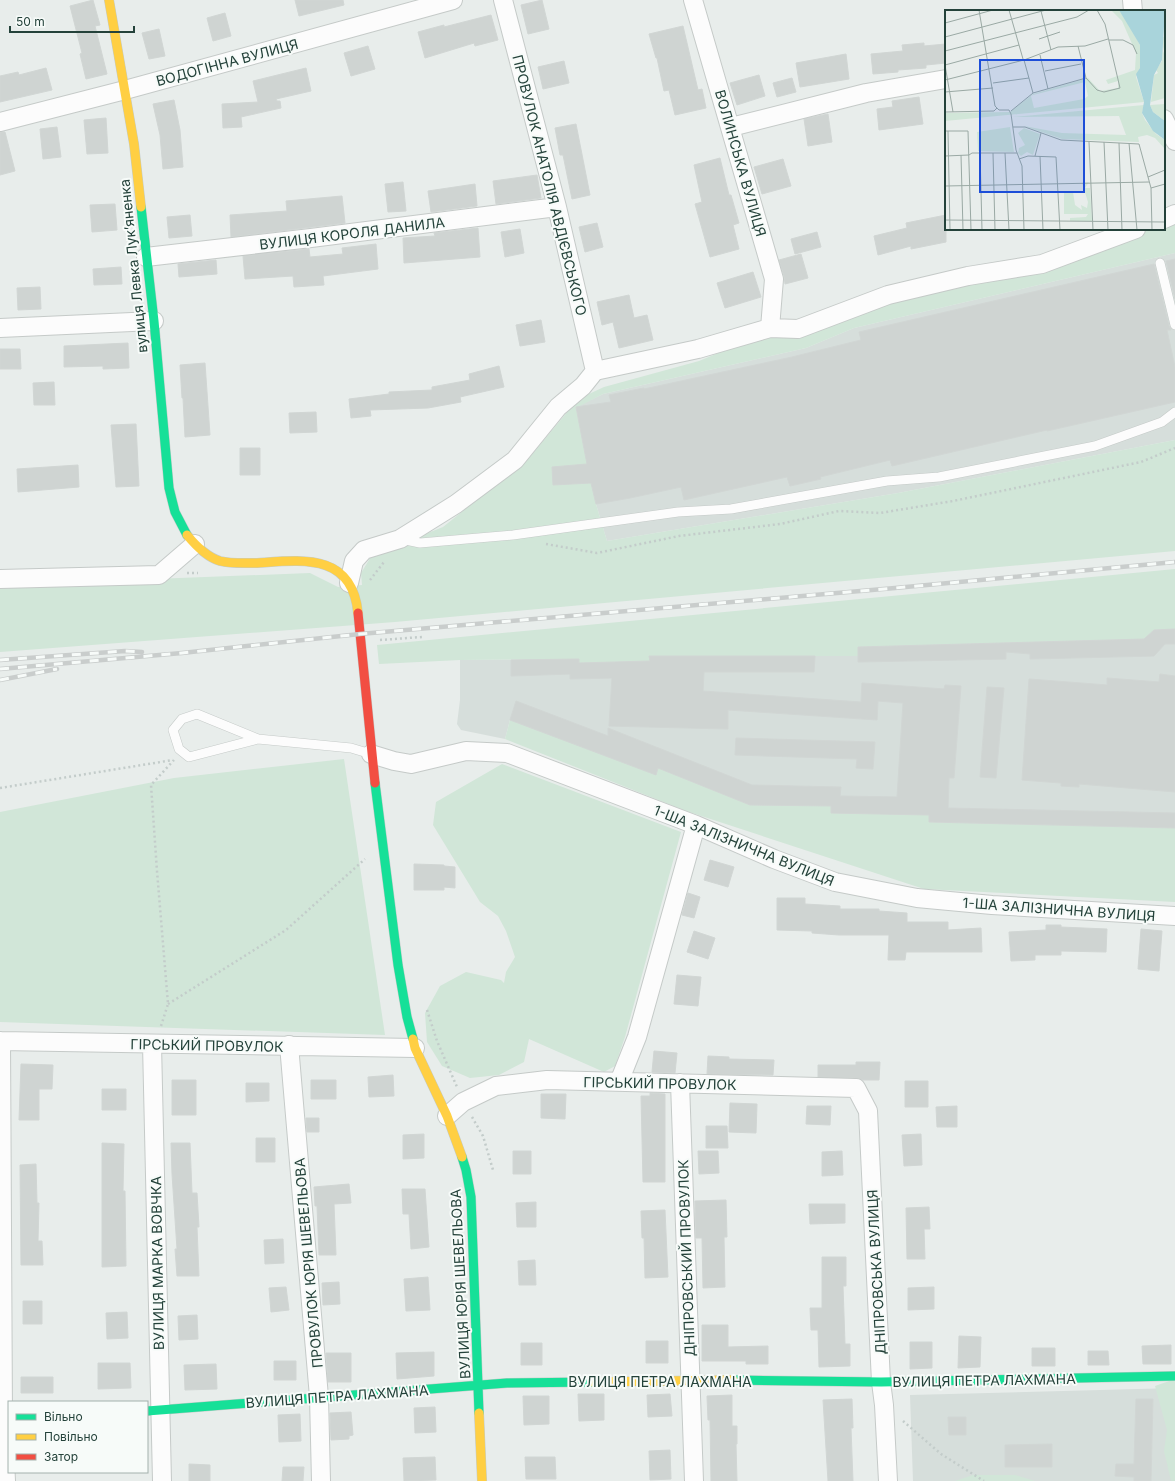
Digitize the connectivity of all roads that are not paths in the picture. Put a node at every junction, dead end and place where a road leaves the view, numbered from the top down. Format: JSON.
{"nodes":[{"id":1,"x":109,"y":0,"type":"edge"},
{"id":2,"x":453,"y":0,"type":"edge"},
{"id":3,"x":503,"y":0,"type":"edge"},
{"id":4,"x":693,"y":0,"type":"edge"},
{"id":5,"x":1132,"y":0,"type":"edge"},
{"id":6,"x":1133,"y":10,"type":"edge"},
{"id":7,"x":945,"y":79,"type":"edge"},
{"id":8,"x":125,"y":90,"type":"junction"},
{"id":9,"x":1165,"y":121,"type":"edge"},
{"id":10,"x":0,"y":122,"type":"edge"},
{"id":11,"x":731,"y":127,"type":"junction"},
{"id":12,"x":1175,"y":141,"type":"edge"},
{"id":13,"x":557,"y":207,"type":"junction"},
{"id":14,"x":1175,"y":214,"type":"edge"},
{"id":15,"x":1165,"y":218,"type":"edge"},
{"id":16,"x":1133,"y":230,"type":"edge"},
{"id":17,"x":146,"y":257,"type":"junction"},
{"id":18,"x":1160,"y":263,"type":"dead end"},
{"id":19,"x":154,"y":322,"type":"junction"},
{"id":20,"x":1175,"y":325,"type":"edge"},
{"id":21,"x":0,"y":328,"type":"edge"},
{"id":22,"x":770,"y":328,"type":"junction"},
{"id":23,"x":595,"y":371,"type":"junction"},
{"id":24,"x":1175,"y":412,"type":"edge"},
{"id":25,"x":400,"y":539,"type":"junction"},
{"id":26,"x":195,"y":544,"type":"junction"},
{"id":27,"x":0,"y":579,"type":"edge"},
{"id":28,"x":350,"y":583,"type":"junction"},
{"id":29,"x":258,"y":739,"type":"junction"},
{"id":30,"x":371,"y":754,"type":"junction"},
{"id":31,"x":696,"y":825,"type":"junction"},
{"id":32,"x":1175,"y":916,"type":"edge"},
{"id":33,"x":1,"y":1041,"type":"edge"},
{"id":34,"x":152,"y":1044,"type":"junction"},
{"id":35,"x":289,"y":1045,"type":"junction"},
{"id":36,"x":415,"y":1048,"type":"junction"},
{"id":37,"x":619,"y":1082,"type":"junction"},
{"id":38,"x":680,"y":1083,"type":"junction"},
{"id":39,"x":868,"y":1111,"type":"joint"},
{"id":40,"x":447,"y":1116,"type":"junction"},
{"id":41,"x":1175,"y":1376,"type":"edge"},
{"id":42,"x":689,"y":1380,"type":"junction"},
{"id":43,"x":881,"y":1382,"type":"junction"},
{"id":44,"x":479,"y":1385,"type":"junction"},
{"id":45,"x":319,"y":1397,"type":"junction"},
{"id":46,"x":153,"y":1411,"type":"edge"},
{"id":47,"x":4,"y":1416,"type":"edge"},
{"id":48,"x":6,"y":1481,"type":"edge"},
{"id":49,"x":162,"y":1481,"type":"edge"},
{"id":50,"x":321,"y":1481,"type":"edge"},
{"id":51,"x":482,"y":1481,"type":"edge"},
{"id":52,"x":694,"y":1481,"type":"edge"},
{"id":53,"x":888,"y":1481,"type":"edge"}],
"edges":[{"from":1,"to":8,"type":"street","name":"вулиця Левка Лукʼяненка"},
{"from":2,"to":8,"type":"street","name":"ВОДОГІННА ВУЛИЦЯ"},
{"from":3,"to":13,"type":"street","name":"ПРОВУЛОК АНАТОЛІЯ АВДІЄВСЬКОГО"},
{"from":4,"to":11,"type":"street","name":"ВОЛИНСЬКА ВУЛИЦЯ"},
{"from":5,"to":6,"type":"street"},
{"from":7,"to":11,"type":"street"},
{"from":8,"to":10,"type":"street","name":"ВОДОГІННА ВУЛИЦЯ"},
{"from":8,"to":17,"type":"street","name":"вулиця Левка Лукʼяненка"},
{"from":9,"to":12,"type":"street"},
{"from":11,"to":22,"type":"street","name":"ВОЛИНСЬКА ВУЛИЦЯ"},
{"from":13,"to":17,"type":"street","name":"ВУЛИЦЯ КОРОЛЯ ДАНИЛА"},
{"from":13,"to":23,"type":"street","name":"ПРОВУЛОК АНАТОЛІЯ АВДІЄВСЬКОГО"},
{"from":14,"to":15,"type":"street"},
{"from":16,"to":22,"type":"street"},
{"from":17,"to":19,"type":"street","name":"вулиця Левка Лукʼяненка"},
{"from":18,"to":20,"type":"lane"},
{"from":19,"to":21,"type":"street"},
{"from":19,"to":26,"type":"street","name":"вулиця Левка Лукʼяненка"},
{"from":22,"to":23,"type":"street"},
{"from":23,"to":25,"type":"street"},
{"from":24,"to":25,"type":"lane"},
{"from":25,"to":28,"type":"street"},
{"from":26,"to":27,"type":"street"},
{"from":26,"to":28,"type":"street","name":"вулиця Левка Лукʼяненка"},
{"from":28,"to":30,"type":"street","name":"ВУЛИЦЯ ЮРІЯ ШЕВЕЛЬОВА"},
{"from":29,"to":29,"type":"lane"},
{"from":29,"to":30,"type":"lane"},
{"from":30,"to":31,"type":"street","name":"1-ША ЗАЛІЗНИЧНА ВУЛИЦЯ"},
{"from":30,"to":36,"type":"street","name":"ВУЛИЦЯ ЮРІЯ ШЕВЕЛЬОВА"},
{"from":31,"to":32,"type":"street","name":"1-ША ЗАЛІЗНИЧНА ВУЛИЦЯ"},
{"from":31,"to":37,"type":"street"},
{"from":33,"to":34,"type":"street","name":"ГІРСЬКИЙ ПРОВУЛОК"},
{"from":33,"to":47,"type":"street"},
{"from":34,"to":35,"type":"street","name":"ГІРСЬКИЙ ПРОВУЛОК"},
{"from":34,"to":46,"type":"street","name":"ВУЛИЦЯ МАРКА ВОВЧКА"},
{"from":35,"to":36,"type":"street","name":"ГІРСЬКИЙ ПРОВУЛОК"},
{"from":35,"to":45,"type":"street","name":"ПРОВУЛОК ЮРІЯ ШЕВЕЛЬОВА"},
{"from":36,"to":40,"type":"street","name":"ВУЛИЦЯ ЮРІЯ ШЕВЕЛЬОВА"},
{"from":37,"to":38,"type":"street","name":"ГІРСЬКИЙ ПРОВУЛОК"},
{"from":37,"to":40,"type":"street","name":"ГІРСЬКИЙ ПРОВУЛОК"},
{"from":38,"to":39,"type":"street","name":"ГІРСЬКИЙ ПРОВУЛОК"},
{"from":38,"to":42,"type":"street","name":"ДНІПРОВСЬКИЙ ПРОВУЛОК"},
{"from":39,"to":43,"type":"street","name":"ДНІПРОВСЬКА ВУЛИЦЯ"},
{"from":40,"to":44,"type":"street","name":"ВУЛИЦЯ ЮРІЯ ШЕВЕЛЬОВА"},
{"from":41,"to":43,"type":"street","name":"ВУЛИЦЯ ПЕТРА ЛАХМАНА"},
{"from":42,"to":43,"type":"street","name":"ВУЛИЦЯ ПЕТРА ЛАХМАНА"},
{"from":42,"to":44,"type":"street","name":"ВУЛИЦЯ ПЕТРА ЛАХМАНА"},
{"from":42,"to":52,"type":"street","name":"ДНІПРОВСЬКИЙ ПРОВУЛОК"},
{"from":43,"to":53,"type":"street","name":"ДНІПРОВСЬКА ВУЛИЦЯ"},
{"from":44,"to":45,"type":"street","name":"ВУЛИЦЯ ПЕТРА ЛАХМАНА"},
{"from":44,"to":51,"type":"street","name":"ВУЛИЦЯ ЮРІЯ ШЕВЕЛЬОВА"},
{"from":45,"to":46,"type":"street","name":"ВУЛИЦЯ ПЕТРА ЛАХМАНА"},
{"from":45,"to":50,"type":"street","name":"ПРОВУЛОК ЮРІЯ ШЕВЕЛЬОВА"},
{"from":46,"to":49,"type":"street","name":"ВУЛИЦЯ МАРКА ВОВЧКА"},
{"from":47,"to":48,"type":"street"}]}
